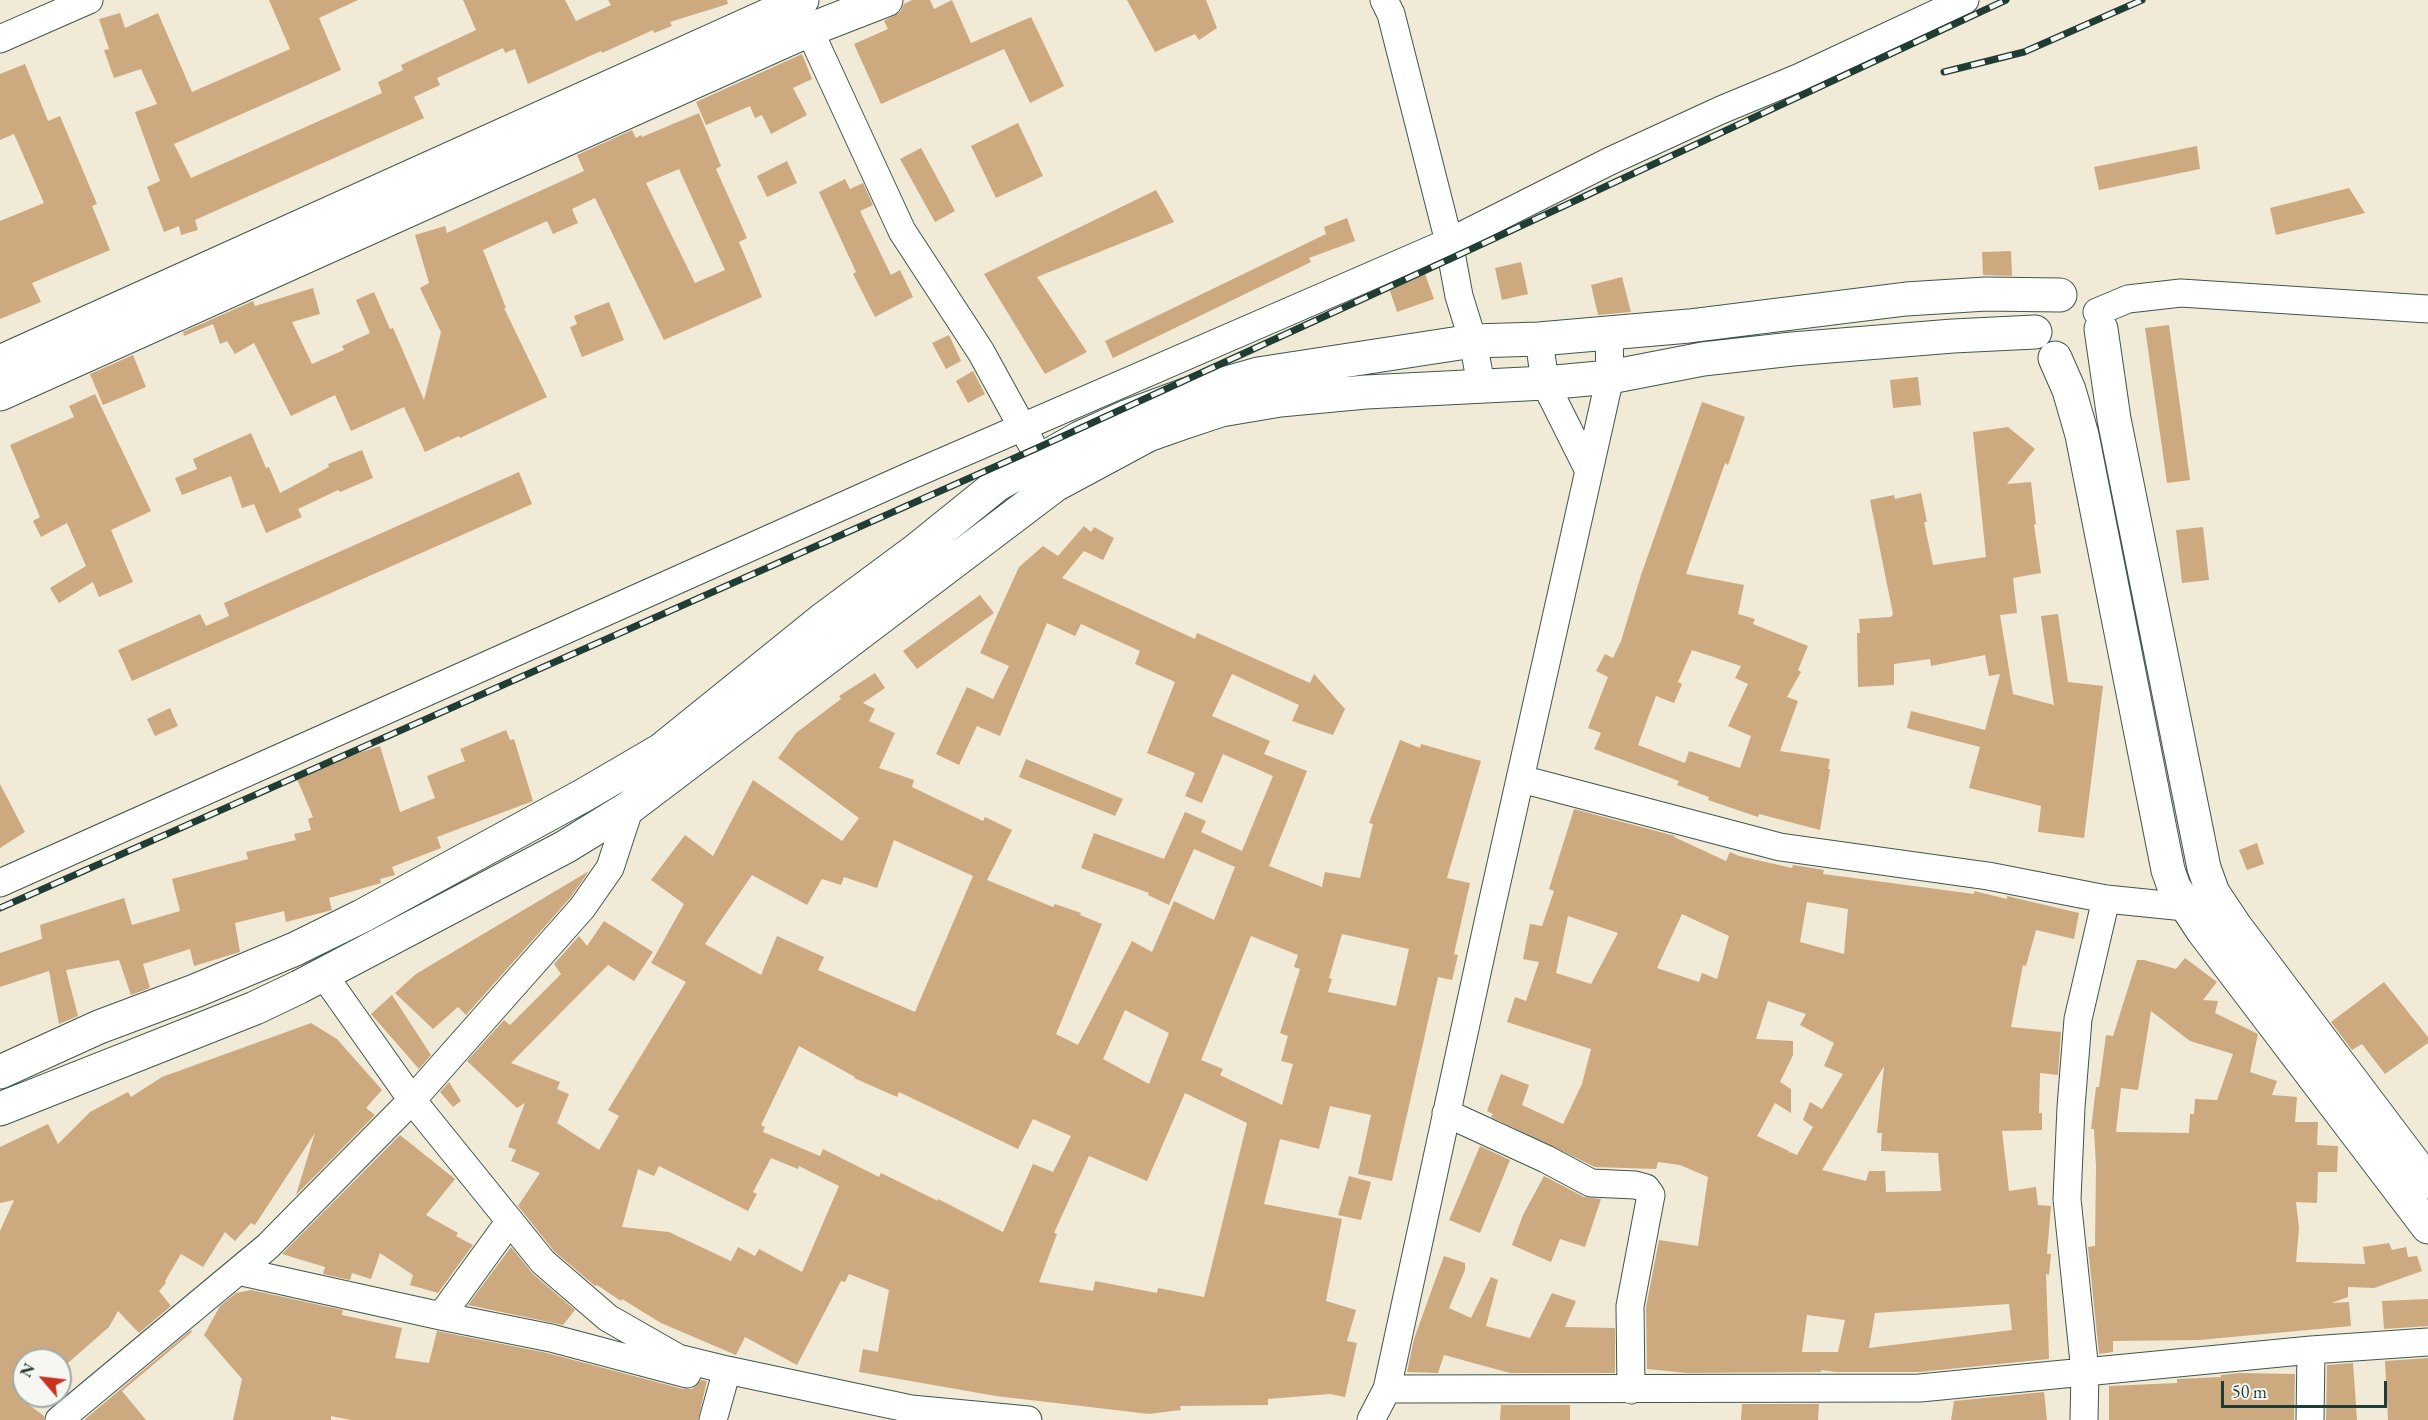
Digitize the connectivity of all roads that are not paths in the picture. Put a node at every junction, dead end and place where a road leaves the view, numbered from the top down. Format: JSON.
{"nodes":[{"id":1,"x":89,"y":0,"type":"edge"},
{"id":2,"x":886,"y":0,"type":"edge"},
{"id":3,"x":1384,"y":0,"type":"edge"},
{"id":4,"x":1965,"y":0,"type":"edge"},
{"id":5,"x":801,"y":8,"type":"edge"},
{"id":6,"x":0,"y":39,"type":"edge"},
{"id":7,"x":1449,"y":242,"type":"junction"},
{"id":8,"x":2060,"y":296,"type":"junction"},
{"id":9,"x":2428,"y":309,"type":"edge"},
{"id":10,"x":2099,"y":320,"type":"junction"},
{"id":11,"x":2036,"y":332,"type":"junction"},
{"id":12,"x":1609,"y":333,"type":"junction"},
{"id":13,"x":1539,"y":339,"type":"junction"},
{"id":14,"x":1473,"y":341,"type":"junction"},
{"id":15,"x":2055,"y":358,"type":"junction"},
{"id":16,"x":0,"y":362,"type":"edge"},
{"id":17,"x":1610,"y":376,"type":"junction"},
{"id":18,"x":1545,"y":383,"type":"junction"},
{"id":19,"x":1481,"y":385,"type":"junction"},
{"id":20,"x":0,"y":394,"type":"edge"},
{"id":21,"x":1023,"y":428,"type":"junction"},
{"id":22,"x":1589,"y":471,"type":"junction"},
{"id":23,"x":1048,"y":472,"type":"junction"},
{"id":24,"x":1521,"y":779,"type":"junction"},
{"id":25,"x":630,"y":807,"type":"junction"},
{"id":26,"x":0,"y":883,"type":"edge"},
{"id":27,"x":2106,"y":899,"type":"junction"},
{"id":28,"x":2185,"y":907,"type":"junction"},
{"id":29,"x":323,"y":974,"type":"junction"},
{"id":30,"x":0,"y":1072,"type":"edge"},
{"id":31,"x":412,"y":1100,"type":"junction"},
{"id":32,"x":0,"y":1109,"type":"edge"},
{"id":33,"x":1446,"y":1113,"type":"junction"},
{"id":34,"x":2428,"y":1182,"type":"edge"},
{"id":35,"x":510,"y":1221,"type":"junction"},
{"id":36,"x":2428,"y":1227,"type":"edge"},
{"id":37,"x":238,"y":1271,"type":"junction"},
{"id":38,"x":441,"y":1316,"type":"junction"},
{"id":39,"x":2428,"y":1342,"type":"edge"},
{"id":40,"x":2312,"y":1350,"type":"junction"},
{"id":41,"x":2085,"y":1372,"type":"junction"},
{"id":42,"x":725,"y":1377,"type":"junction"},
{"id":43,"x":1387,"y":1389,"type":"junction"},
{"id":44,"x":1631,"y":1390,"type":"junction"},
{"id":45,"x":59,"y":1420,"type":"edge"},
{"id":46,"x":713,"y":1420,"type":"edge"},
{"id":47,"x":1028,"y":1420,"type":"edge"},
{"id":48,"x":1371,"y":1420,"type":"edge"},
{"id":49,"x":2084,"y":1420,"type":"edge"},
{"id":50,"x":2310,"y":1420,"type":"edge"}],
"edges":[{"from":1,"to":6,"type":"street"},
{"from":2,"to":5,"type":"street"},
{"from":3,"to":7,"type":"street"},
{"from":4,"to":7,"type":"street"},
{"from":5,"to":16,"type":"street"},
{"from":5,"to":20,"type":"street"},
{"from":5,"to":21,"type":"street"},
{"from":7,"to":14,"type":"street"},
{"from":7,"to":21,"type":"street"},
{"from":8,"to":10,"type":"street"},
{"from":8,"to":11,"type":"street"},
{"from":8,"to":12,"type":"street"},
{"from":9,"to":10,"type":"street"},
{"from":10,"to":15,"type":"street"},
{"from":10,"to":34,"type":"street"},
{"from":11,"to":15,"type":"street"},
{"from":11,"to":17,"type":"street"},
{"from":12,"to":13,"type":"street"},
{"from":12,"to":17,"type":"street"},
{"from":13,"to":14,"type":"street"},
{"from":13,"to":18,"type":"street"},
{"from":14,"to":19,"type":"street"},
{"from":14,"to":23,"type":"street"},
{"from":15,"to":28,"type":"street"},
{"from":17,"to":18,"type":"street"},
{"from":17,"to":22,"type":"street"},
{"from":18,"to":19,"type":"street"},
{"from":18,"to":22,"type":"street"},
{"from":19,"to":23,"type":"street"},
{"from":21,"to":23,"type":"street"},
{"from":21,"to":26,"type":"street"},
{"from":22,"to":24,"type":"street"},
{"from":23,"to":25,"type":"street"},
{"from":23,"to":30,"type":"street"},
{"from":24,"to":27,"type":"street"},
{"from":24,"to":33,"type":"street"},
{"from":25,"to":29,"type":"street"},
{"from":25,"to":31,"type":"street"},
{"from":27,"to":28,"type":"street"},
{"from":27,"to":41,"type":"street"},
{"from":28,"to":36,"type":"street"},
{"from":29,"to":31,"type":"street"},
{"from":29,"to":32,"type":"street"},
{"from":31,"to":35,"type":"street"},
{"from":31,"to":37,"type":"street"},
{"from":33,"to":43,"type":"street"},
{"from":33,"to":44,"type":"street"},
{"from":35,"to":38,"type":"street"},
{"from":35,"to":42,"type":"street"},
{"from":37,"to":38,"type":"street"},
{"from":37,"to":45,"type":"street"},
{"from":38,"to":42,"type":"street"},
{"from":39,"to":40,"type":"street"},
{"from":40,"to":41,"type":"street"},
{"from":40,"to":50,"type":"street"},
{"from":41,"to":44,"type":"street"},
{"from":41,"to":49,"type":"street"},
{"from":42,"to":46,"type":"street"},
{"from":42,"to":47,"type":"street"},
{"from":43,"to":44,"type":"street"},
{"from":43,"to":48,"type":"street"}]}
